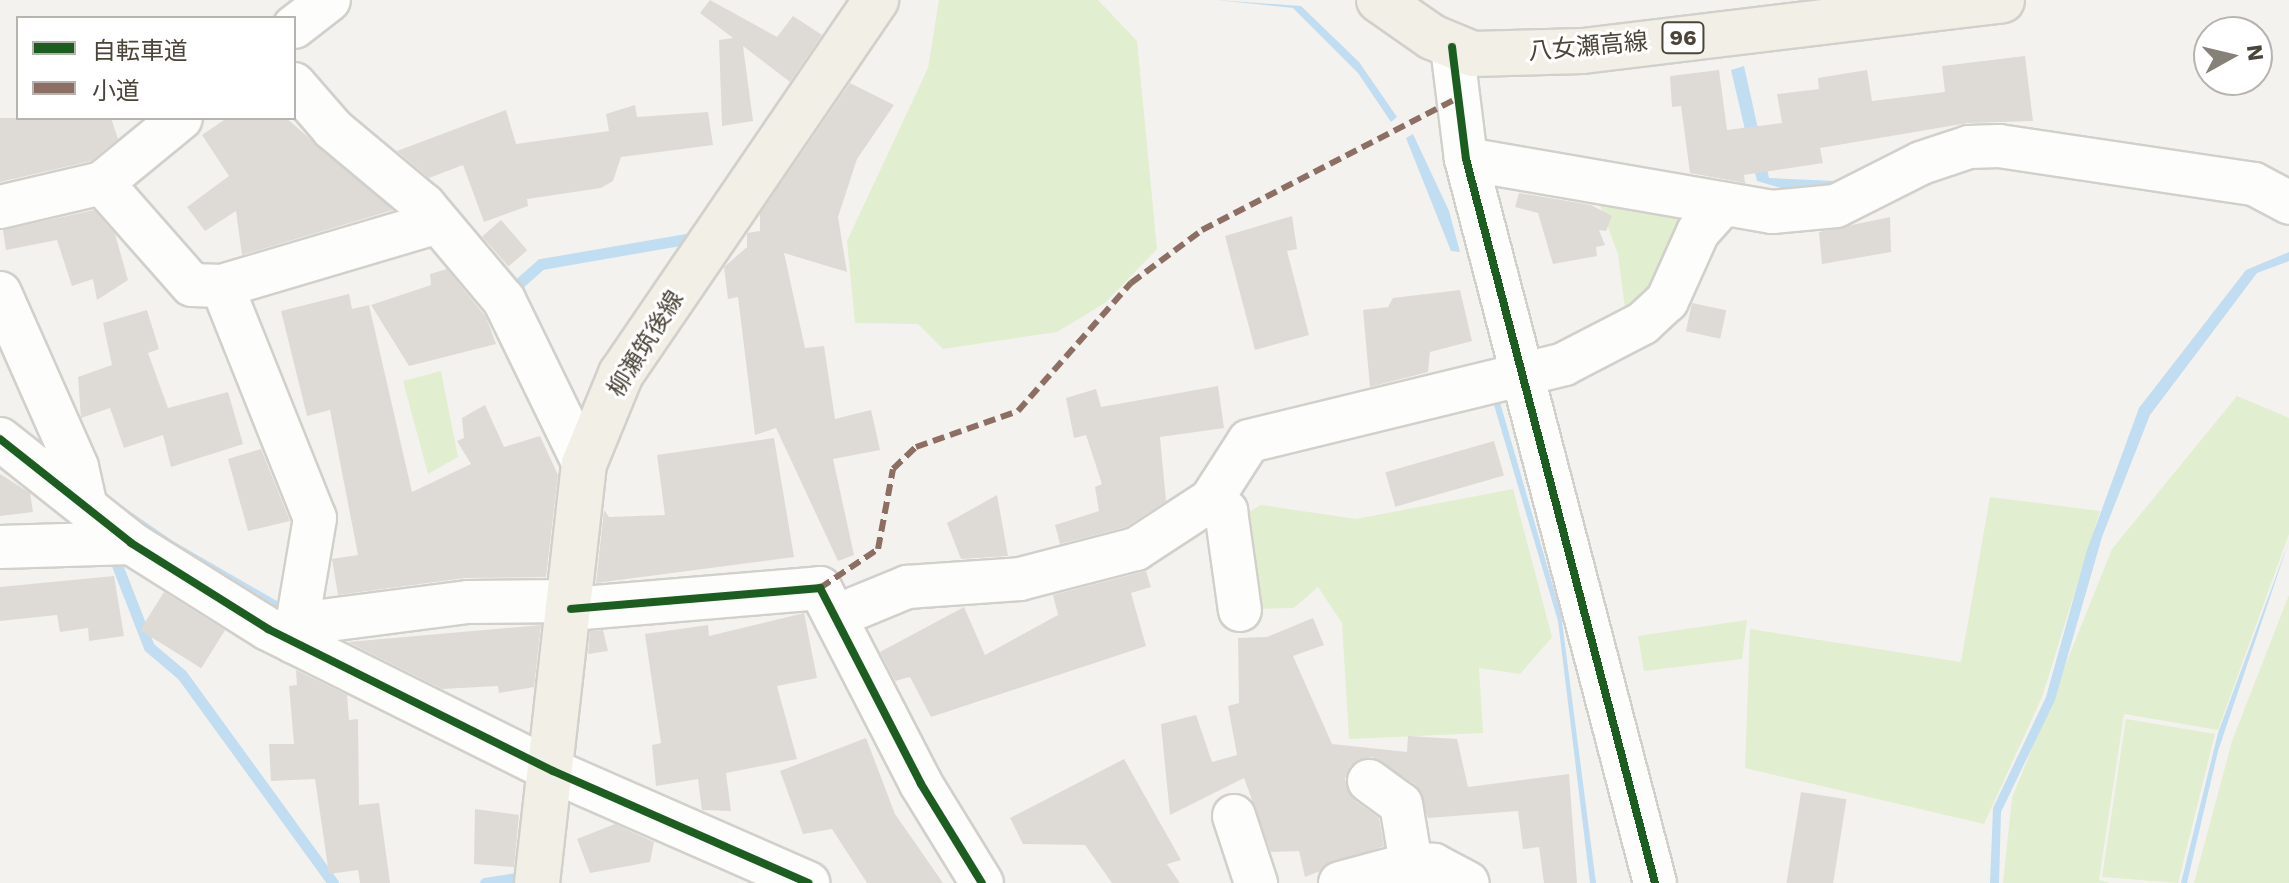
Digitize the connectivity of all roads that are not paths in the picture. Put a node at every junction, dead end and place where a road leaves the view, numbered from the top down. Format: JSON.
{"nodes":[{"id":1,"x":329,"y":0,"type":"edge"},
{"id":2,"x":876,"y":0,"type":"edge"},
{"id":3,"x":1379,"y":0,"type":"edge"},
{"id":4,"x":2002,"y":0,"type":"edge"},
{"id":5,"x":296,"y":25,"type":"edge"},
{"id":6,"x":1452,"y":47,"type":"junction"},
{"id":7,"x":296,"y":86,"type":"edge"},
{"id":8,"x":179,"y":120,"type":"edge"},
{"id":9,"x":1466,"y":159,"type":"junction"},
{"id":10,"x":102,"y":183,"type":"junction"},
{"id":11,"x":2289,"y":203,"type":"edge"},
{"id":12,"x":1723,"y":204,"type":"junction"},
{"id":13,"x":0,"y":207,"type":"edge"},
{"id":14,"x":438,"y":222,"type":"junction"},
{"id":15,"x":222,"y":286,"type":"junction"},
{"id":16,"x":0,"y":293,"type":"edge"},
{"id":17,"x":1527,"y":378,"type":"junction"},
{"id":18,"x":0,"y":439,"type":"edge"},
{"id":19,"x":584,"y":464,"type":"junction"},
{"id":20,"x":1211,"y":500,"type":"junction"},
{"id":21,"x":86,"y":507,"type":"junction"},
{"id":22,"x":131,"y":543,"type":"junction"},
{"id":23,"x":0,"y":547,"type":"edge"},
{"id":24,"x":572,"y":605,"type":"junction"},
{"id":25,"x":1240,"y":610,"type":"dead end"},
{"id":26,"x":839,"y":615,"type":"junction"},
{"id":27,"x":296,"y":633,"type":"junction"},
{"id":28,"x":553,"y":771,"type":"junction"},
{"id":29,"x":1369,"y":781,"type":"dead end"},
{"id":30,"x":1234,"y":816,"type":"dead end"},
{"id":31,"x":1411,"y":864,"type":"junction"},
{"id":32,"x":537,"y":883,"type":"edge"},
{"id":33,"x":808,"y":883,"type":"edge"},
{"id":34,"x":982,"y":883,"type":"edge"},
{"id":35,"x":1256,"y":883,"type":"edge"},
{"id":36,"x":1340,"y":883,"type":"edge"},
{"id":37,"x":1468,"y":883,"type":"edge"},
{"id":38,"x":1655,"y":883,"type":"edge"}],
"edges":[{"from":1,"to":5,"type":"street"},
{"from":2,"to":19,"type":"main road","name":"柳瀬筑後線"},
{"from":3,"to":6,"type":"main road","name":"八女瀬高線","number":"96"},
{"from":4,"to":6,"type":"main road","name":"八女瀬高線","number":"96"},
{"from":6,"to":9,"type":"street"},
{"from":7,"to":14,"type":"street"},
{"from":8,"to":10,"type":"street"},
{"from":9,"to":12,"type":"street"},
{"from":9,"to":17,"type":"street"},
{"from":10,"to":13,"type":"street"},
{"from":10,"to":15,"type":"street"},
{"from":11,"to":12,"type":"street"},
{"from":12,"to":17,"type":"street"},
{"from":14,"to":15,"type":"street"},
{"from":14,"to":19,"type":"street"},
{"from":15,"to":27,"type":"street"},
{"from":16,"to":21,"type":"street"},
{"from":17,"to":20,"type":"street"},
{"from":17,"to":38,"type":"street"},
{"from":18,"to":21,"type":"street"},
{"from":19,"to":24,"type":"main road","name":"柳瀬筑後線"},
{"from":20,"to":25,"type":"street"},
{"from":20,"to":26,"type":"street"},
{"from":21,"to":22,"type":"street"},
{"from":22,"to":23,"type":"street"},
{"from":22,"to":27,"type":"street"},
{"from":24,"to":26,"type":"street"},
{"from":24,"to":27,"type":"street"},
{"from":24,"to":28,"type":"main road","name":"柳瀬筑後線"},
{"from":26,"to":34,"type":"street"},
{"from":27,"to":28,"type":"street"},
{"from":28,"to":32,"type":"main road","name":"柳瀬筑後線"},
{"from":28,"to":33,"type":"street"},
{"from":29,"to":31,"type":"street"},
{"from":30,"to":35,"type":"street"},
{"from":31,"to":36,"type":"street"},
{"from":31,"to":37,"type":"street"}]}
